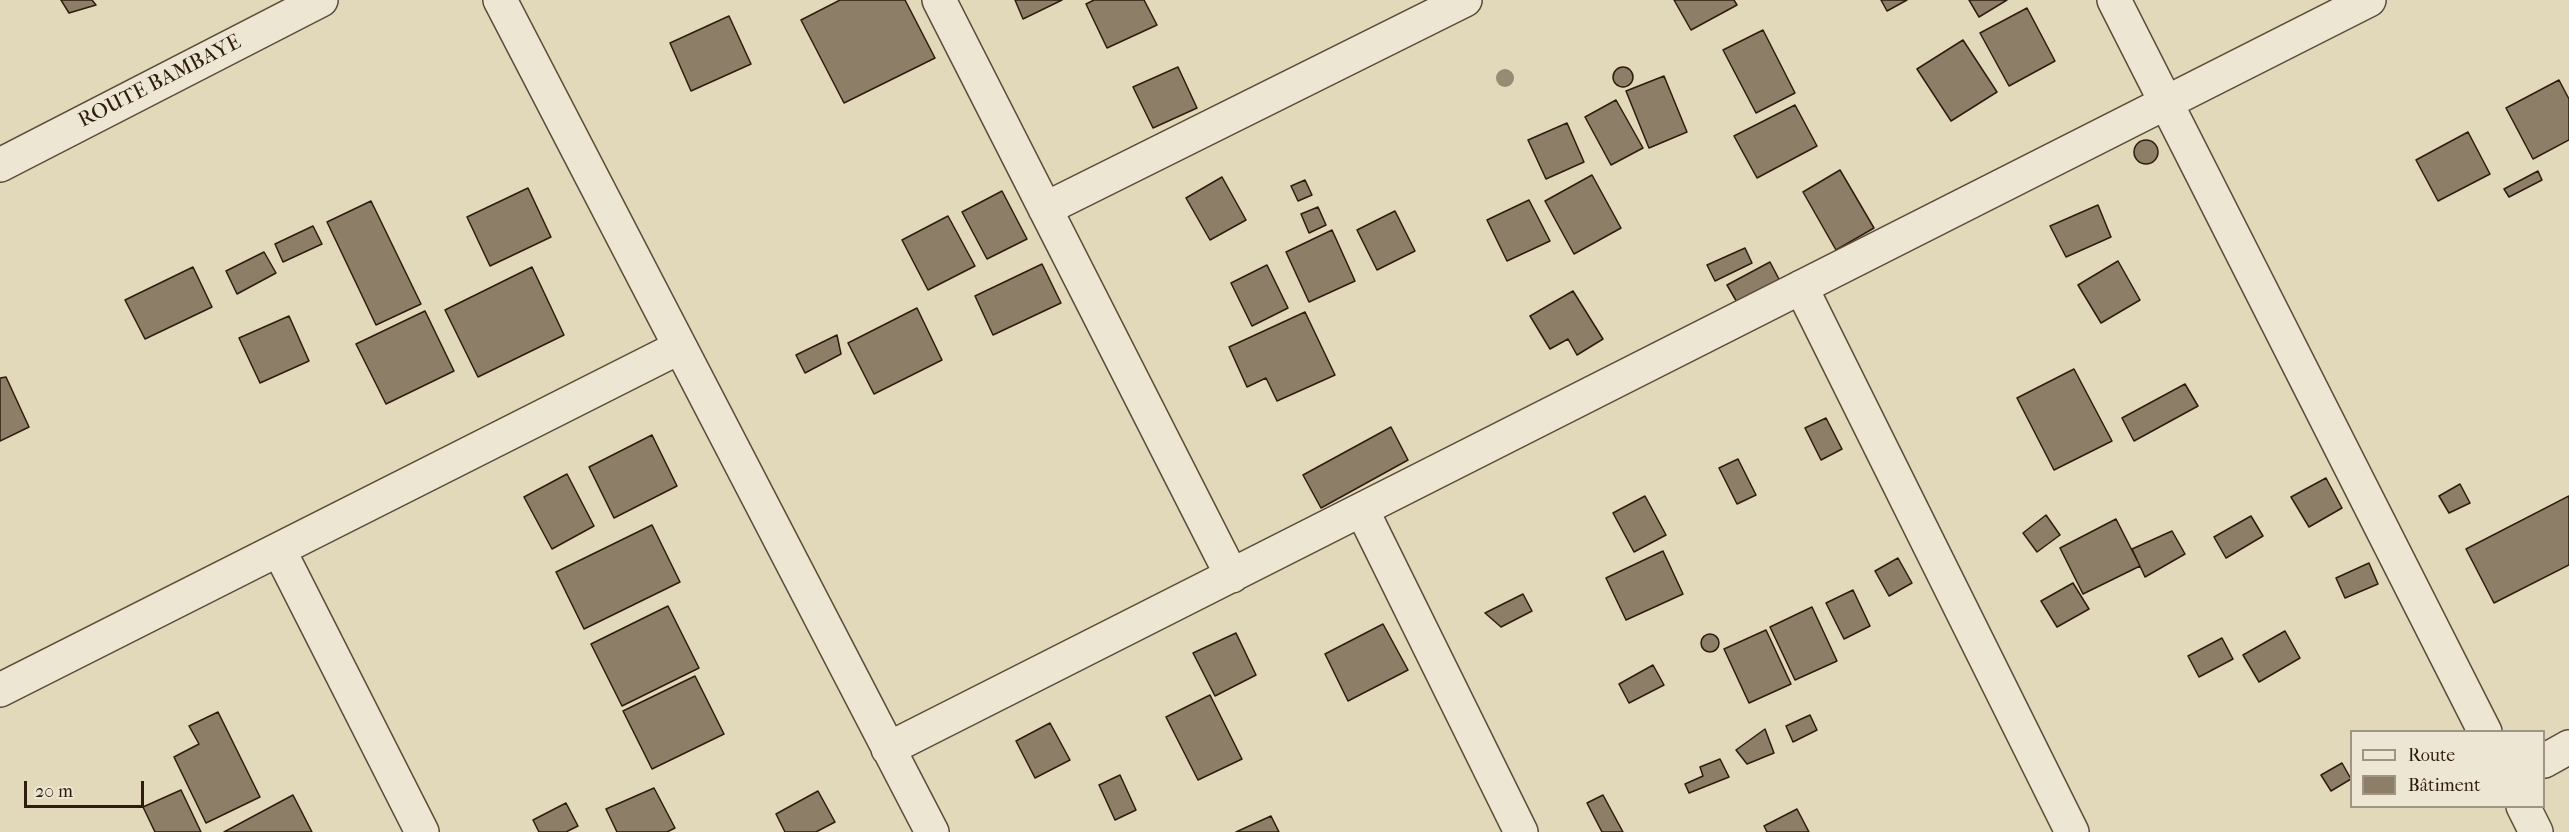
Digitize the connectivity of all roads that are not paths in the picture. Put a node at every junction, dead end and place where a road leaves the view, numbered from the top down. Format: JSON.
{"nodes":[{"id":1,"x":321,"y":0,"type":"edge"},
{"id":2,"x":500,"y":0,"type":"edge"},
{"id":3,"x":939,"y":0,"type":"edge"},
{"id":4,"x":1465,"y":0,"type":"edge"},
{"id":5,"x":2114,"y":0,"type":"edge"},
{"id":6,"x":2369,"y":0,"type":"edge"},
{"id":7,"x":2166,"y":103,"type":"junction"},
{"id":8,"x":0,"y":165,"type":"edge"},
{"id":9,"x":1045,"y":208,"type":"junction"},
{"id":10,"x":1801,"y":287,"type":"junction"},
{"id":11,"x":680,"y":347,"type":"junction"},
{"id":12,"x":1362,"y":510,"type":"junction"},
{"id":13,"x":279,"y":550,"type":"junction"},
{"id":14,"x":1232,"y":576,"type":"junction"},
{"id":15,"x":0,"y":690,"type":"edge"},
{"id":16,"x":2484,"y":730,"type":"edge"},
{"id":17,"x":2569,"y":747,"type":"edge"},
{"id":18,"x":888,"y":749,"type":"junction"},
{"id":19,"x":2545,"y":760,"type":"edge"},
{"id":20,"x":2524,"y":808,"type":"edge"},
{"id":21,"x":422,"y":832,"type":"edge"},
{"id":22,"x":932,"y":832,"type":"edge"},
{"id":23,"x":1521,"y":832,"type":"edge"},
{"id":24,"x":2072,"y":832,"type":"edge"},
{"id":25,"x":2536,"y":832,"type":"edge"}],
"edges":[{"from":1,"to":8,"type":"street","name":"ROUTE BAMBAYE"},
{"from":2,"to":11,"type":"street"},
{"from":3,"to":9,"type":"street"},
{"from":4,"to":9,"type":"street"},
{"from":5,"to":7,"type":"street"},
{"from":6,"to":7,"type":"street"},
{"from":7,"to":10,"type":"street"},
{"from":7,"to":16,"type":"street"},
{"from":9,"to":14,"type":"street"},
{"from":10,"to":12,"type":"street"},
{"from":10,"to":24,"type":"street"},
{"from":11,"to":13,"type":"street"},
{"from":11,"to":18,"type":"street"},
{"from":12,"to":14,"type":"street"},
{"from":12,"to":23,"type":"street"},
{"from":13,"to":15,"type":"street"},
{"from":13,"to":21,"type":"street"},
{"from":14,"to":18,"type":"street"},
{"from":17,"to":19,"type":"street"},
{"from":18,"to":22,"type":"street"},
{"from":20,"to":25,"type":"street"}]}
